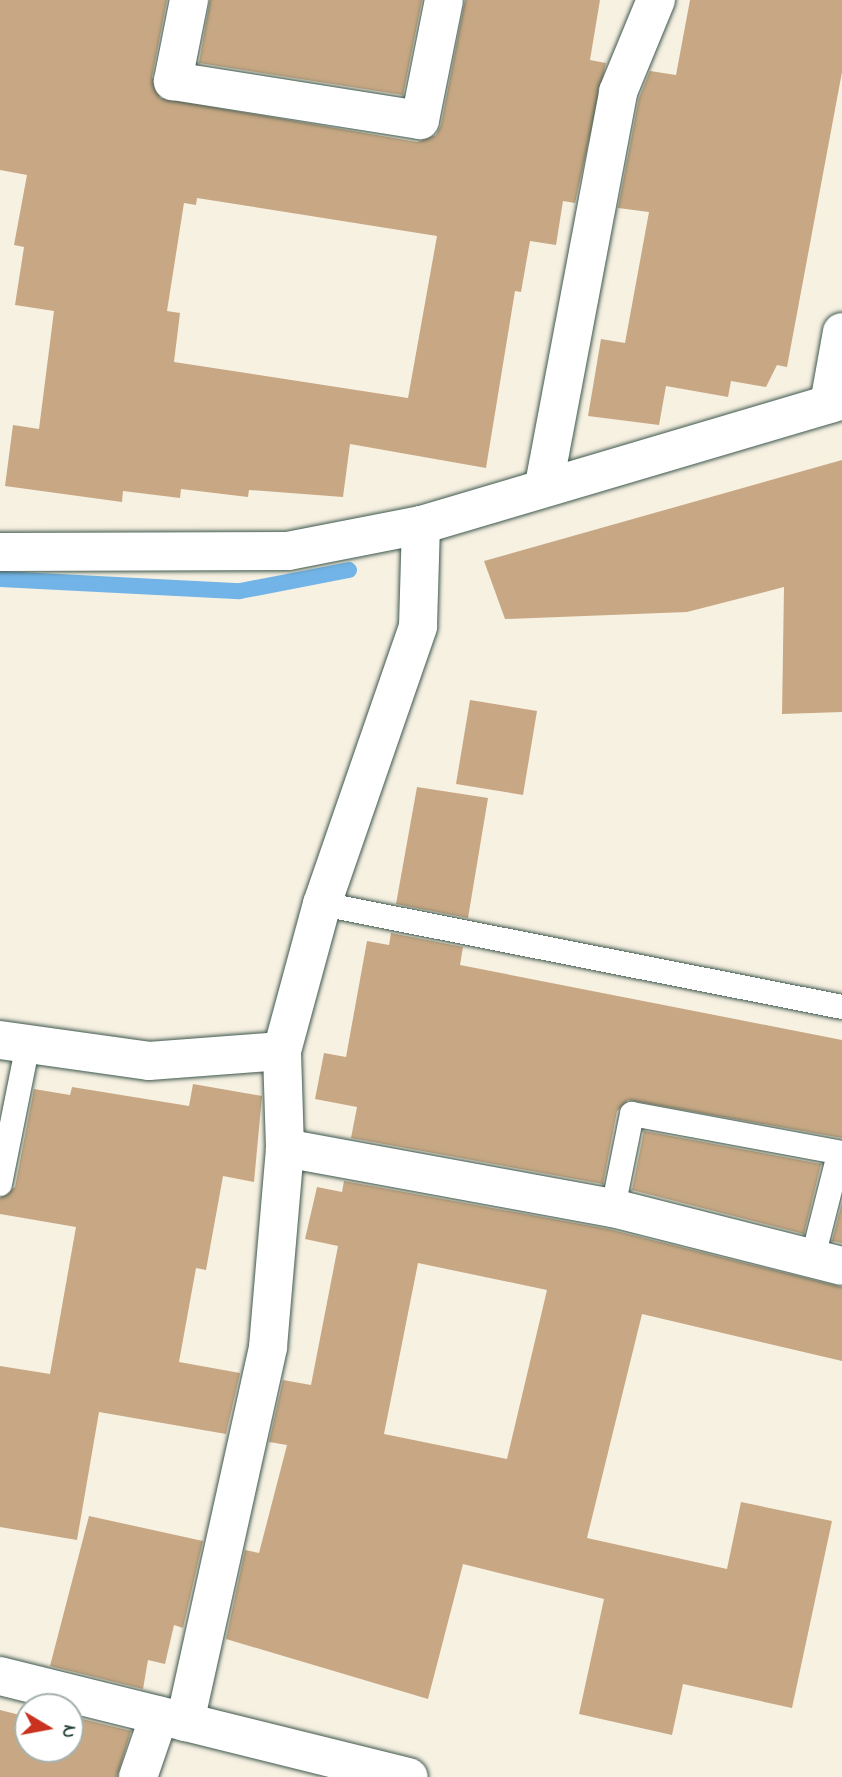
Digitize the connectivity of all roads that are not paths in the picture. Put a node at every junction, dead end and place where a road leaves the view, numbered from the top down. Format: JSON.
{"nodes":[{"id":1,"x":189,"y":0,"type":"edge"},
{"id":2,"x":444,"y":0,"type":"edge"},
{"id":3,"x":656,"y":0,"type":"edge"},
{"id":4,"x":842,"y":332,"type":"edge"},
{"id":5,"x":835,"y":402,"type":"edge"},
{"id":6,"x":544,"y":485,"type":"junction"},
{"id":7,"x":421,"y":525,"type":"junction"},
{"id":8,"x":0,"y":552,"type":"edge"},
{"id":9,"x":322,"y":904,"type":"junction"},
{"id":10,"x":842,"y":1007,"type":"edge"},
{"id":11,"x":14,"y":1042,"type":"edge"},
{"id":12,"x":282,"y":1051,"type":"junction"},
{"id":13,"x":285,"y":1149,"type":"junction"},
{"id":14,"x":840,"y":1154,"type":"edge"},
{"id":15,"x":0,"y":1184,"type":"edge"},
{"id":16,"x":613,"y":1208,"type":"junction"},
{"id":17,"x":827,"y":1262,"type":"edge"},
{"id":18,"x":0,"y":1676,"type":"edge"},
{"id":19,"x":172,"y":1719,"type":"junction"},
{"id":20,"x":138,"y":1777,"type":"edge"},
{"id":21,"x":409,"y":1777,"type":"edge"}],
"edges":[{"from":1,"to":2,"type":"street"},
{"from":3,"to":6,"type":"street"},
{"from":4,"to":5,"type":"street"},
{"from":5,"to":6,"type":"street"},
{"from":6,"to":7,"type":"street"},
{"from":7,"to":8,"type":"street"},
{"from":7,"to":9,"type":"street"},
{"from":9,"to":10,"type":"lane"},
{"from":9,"to":12,"type":"street"},
{"from":11,"to":12,"type":"street"},
{"from":11,"to":15,"type":"lane"},
{"from":12,"to":13,"type":"street"},
{"from":13,"to":16,"type":"street"},
{"from":13,"to":19,"type":"street"},
{"from":14,"to":16,"type":"lane"},
{"from":14,"to":17,"type":"lane"},
{"from":16,"to":17,"type":"street"},
{"from":18,"to":19,"type":"street"},
{"from":19,"to":20,"type":"street"},
{"from":19,"to":21,"type":"street"}]}
